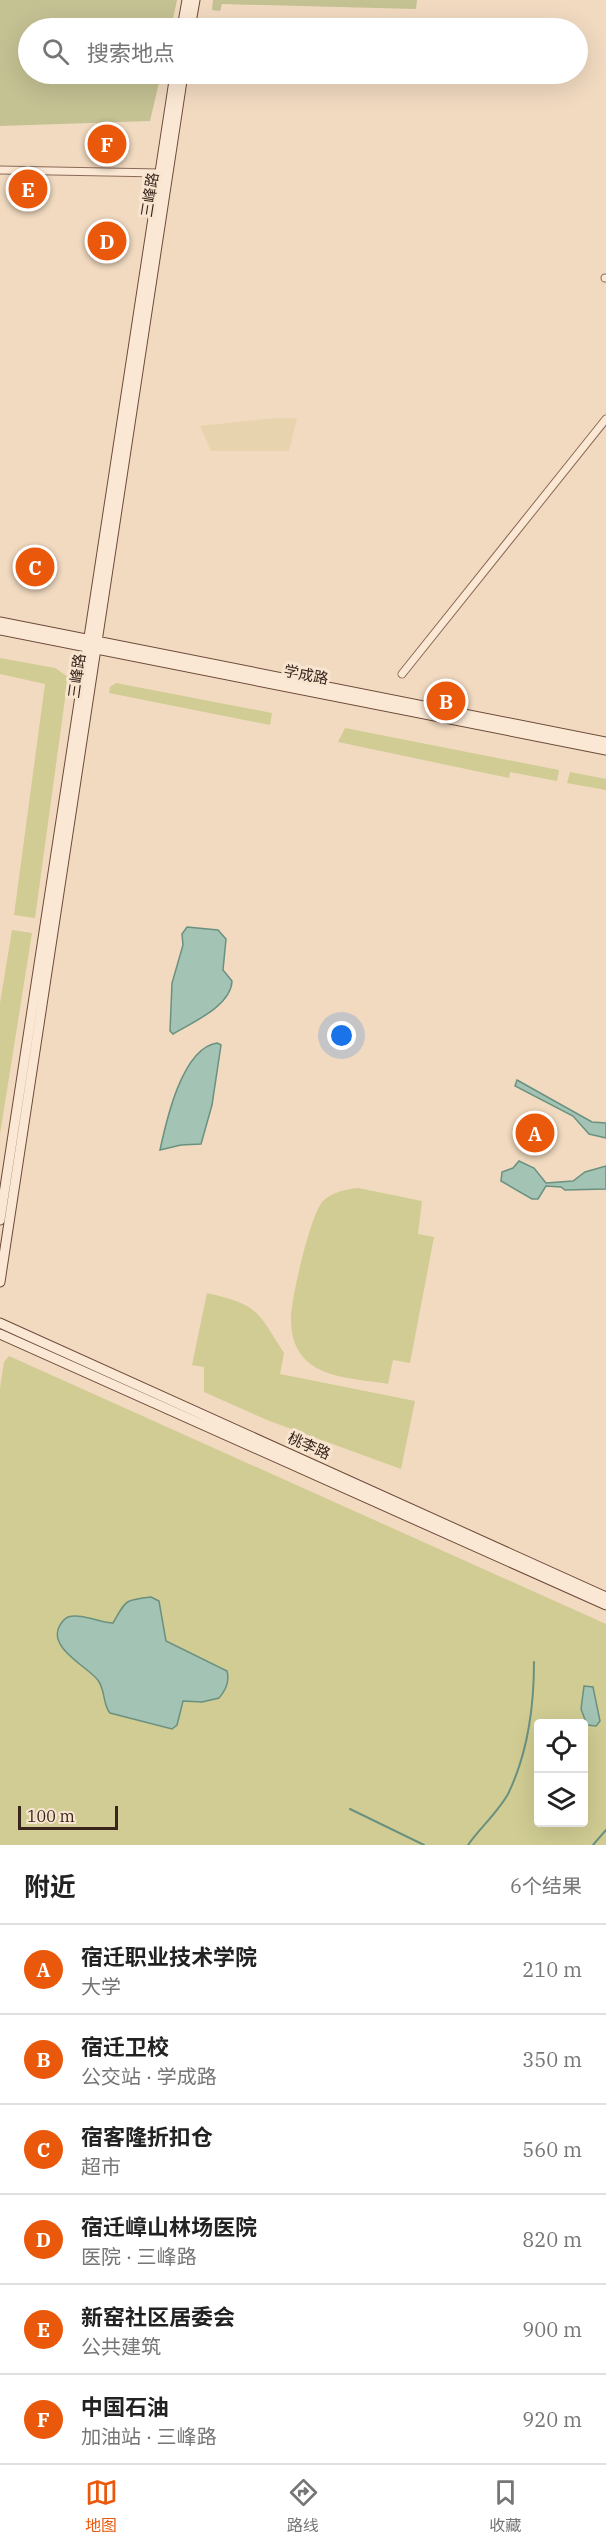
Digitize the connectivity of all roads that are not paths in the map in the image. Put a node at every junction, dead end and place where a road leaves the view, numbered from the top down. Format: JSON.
{"nodes":[{"id":1,"x":187,"y":0,"type":"edge"},
{"id":2,"x":195,"y":0,"type":"edge"},
{"id":3,"x":184,"y":18,"type":"edge"},
{"id":4,"x":192,"y":18,"type":"edge"},
{"id":5,"x":173,"y":84,"type":"edge"},
{"id":6,"x":181,"y":84,"type":"edge"},
{"id":7,"x":0,"y":170,"type":"edge"},
{"id":8,"x":160,"y":173,"type":"junction"},
{"id":9,"x":606,"y":419,"type":"edge"},
{"id":10,"x":0,"y":622,"type":"edge"},
{"id":11,"x":0,"y":630,"type":"edge"},
{"id":12,"x":92,"y":644,"type":"junction"},
{"id":13,"x":402,"y":674,"type":"dead end"},
{"id":14,"x":606,"y":742,"type":"edge"},
{"id":15,"x":606,"y":750,"type":"edge"},
{"id":16,"x":0,"y":1220,"type":"edge"},
{"id":17,"x":0,"y":1282,"type":"edge"},
{"id":18,"x":0,"y":1323,"type":"edge"},
{"id":19,"x":0,"y":1334,"type":"edge"},
{"id":20,"x":606,"y":1597,"type":"edge"},
{"id":21,"x":606,"y":1605,"type":"edge"}],
"edges":[{"from":1,"to":3,"type":"main road"},
{"from":2,"to":4,"type":"main road"},
{"from":5,"to":8,"type":"main road","name":"三峰路"},
{"from":6,"to":12,"type":"main road","name":"三峰路"},
{"from":7,"to":8,"type":"street"},
{"from":8,"to":12,"type":"main road","name":"三峰路"},
{"from":9,"to":13,"type":"street"},
{"from":10,"to":12,"type":"main road","name":"学成路"},
{"from":11,"to":12,"type":"main road","name":"学成路"},
{"from":12,"to":14,"type":"main road","name":"学成路"},
{"from":12,"to":15,"type":"main road","name":"学成路"},
{"from":12,"to":16,"type":"main road","name":"三峰路"},
{"from":12,"to":17,"type":"main road","name":"三峰路"},
{"from":18,"to":20,"type":"main road","name":"桃李路"},
{"from":19,"to":21,"type":"main road","name":"桃李路"}]}
